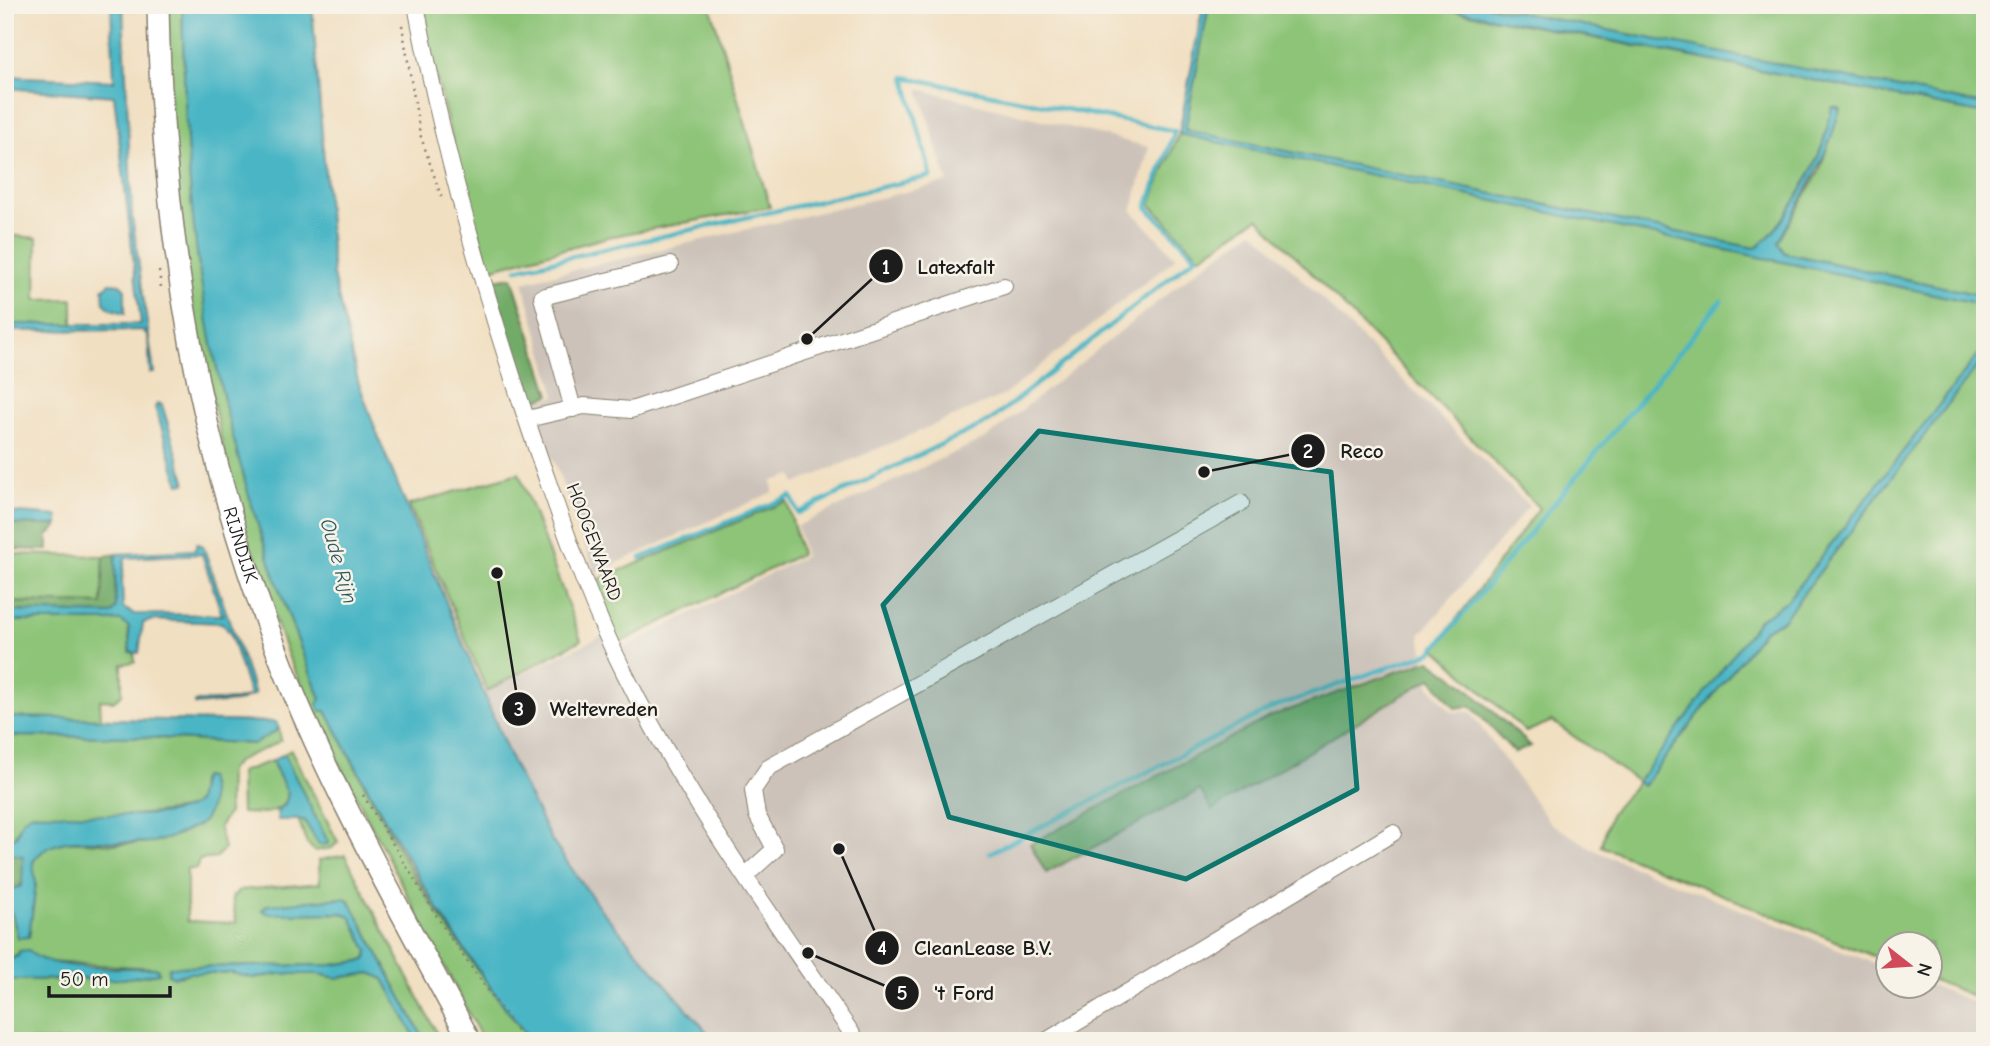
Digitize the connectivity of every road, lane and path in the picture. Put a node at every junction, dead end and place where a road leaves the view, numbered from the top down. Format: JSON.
{"nodes":[{"id":1,"x":158,"y":5,"type":"edge"},
{"id":2,"x":416,"y":5,"type":"edge"},
{"id":3,"x":670,"y":265,"type":"dead end"},
{"id":4,"x":1004,"y":286,"type":"dead end"},
{"id":5,"x":573,"y":409,"type":"junction"},
{"id":6,"x":527,"y":419,"type":"junction"},
{"id":7,"x":1241,"y":503,"type":"dead end"},
{"id":8,"x":359,"y":788,"type":"dead end"},
{"id":9,"x":1393,"y":833,"type":"dead end"},
{"id":10,"x":745,"y":876,"type":"junction"},
{"id":11,"x":470,"y":1041,"type":"edge"},
{"id":12,"x":524,"y":1041,"type":"edge"},
{"id":13,"x":857,"y":1041,"type":"edge"},
{"id":14,"x":1046,"y":1041,"type":"edge"}],
"edges":[{"from":1,"to":11,"type":"main road","name":"RIJNDIJK"},
{"from":2,"to":6,"type":"street","name":"HOOGEWAARD"},
{"from":3,"to":5,"type":"street"},
{"from":4,"to":5,"type":"street"},
{"from":5,"to":6,"type":"street"},
{"from":6,"to":10,"type":"street","name":"HOOGEWAARD"},
{"from":7,"to":10,"type":"street"},
{"from":8,"to":12,"type":"path"},
{"from":9,"to":14,"type":"street"},
{"from":10,"to":13,"type":"street","name":"HOOGEWAARD"}]}
